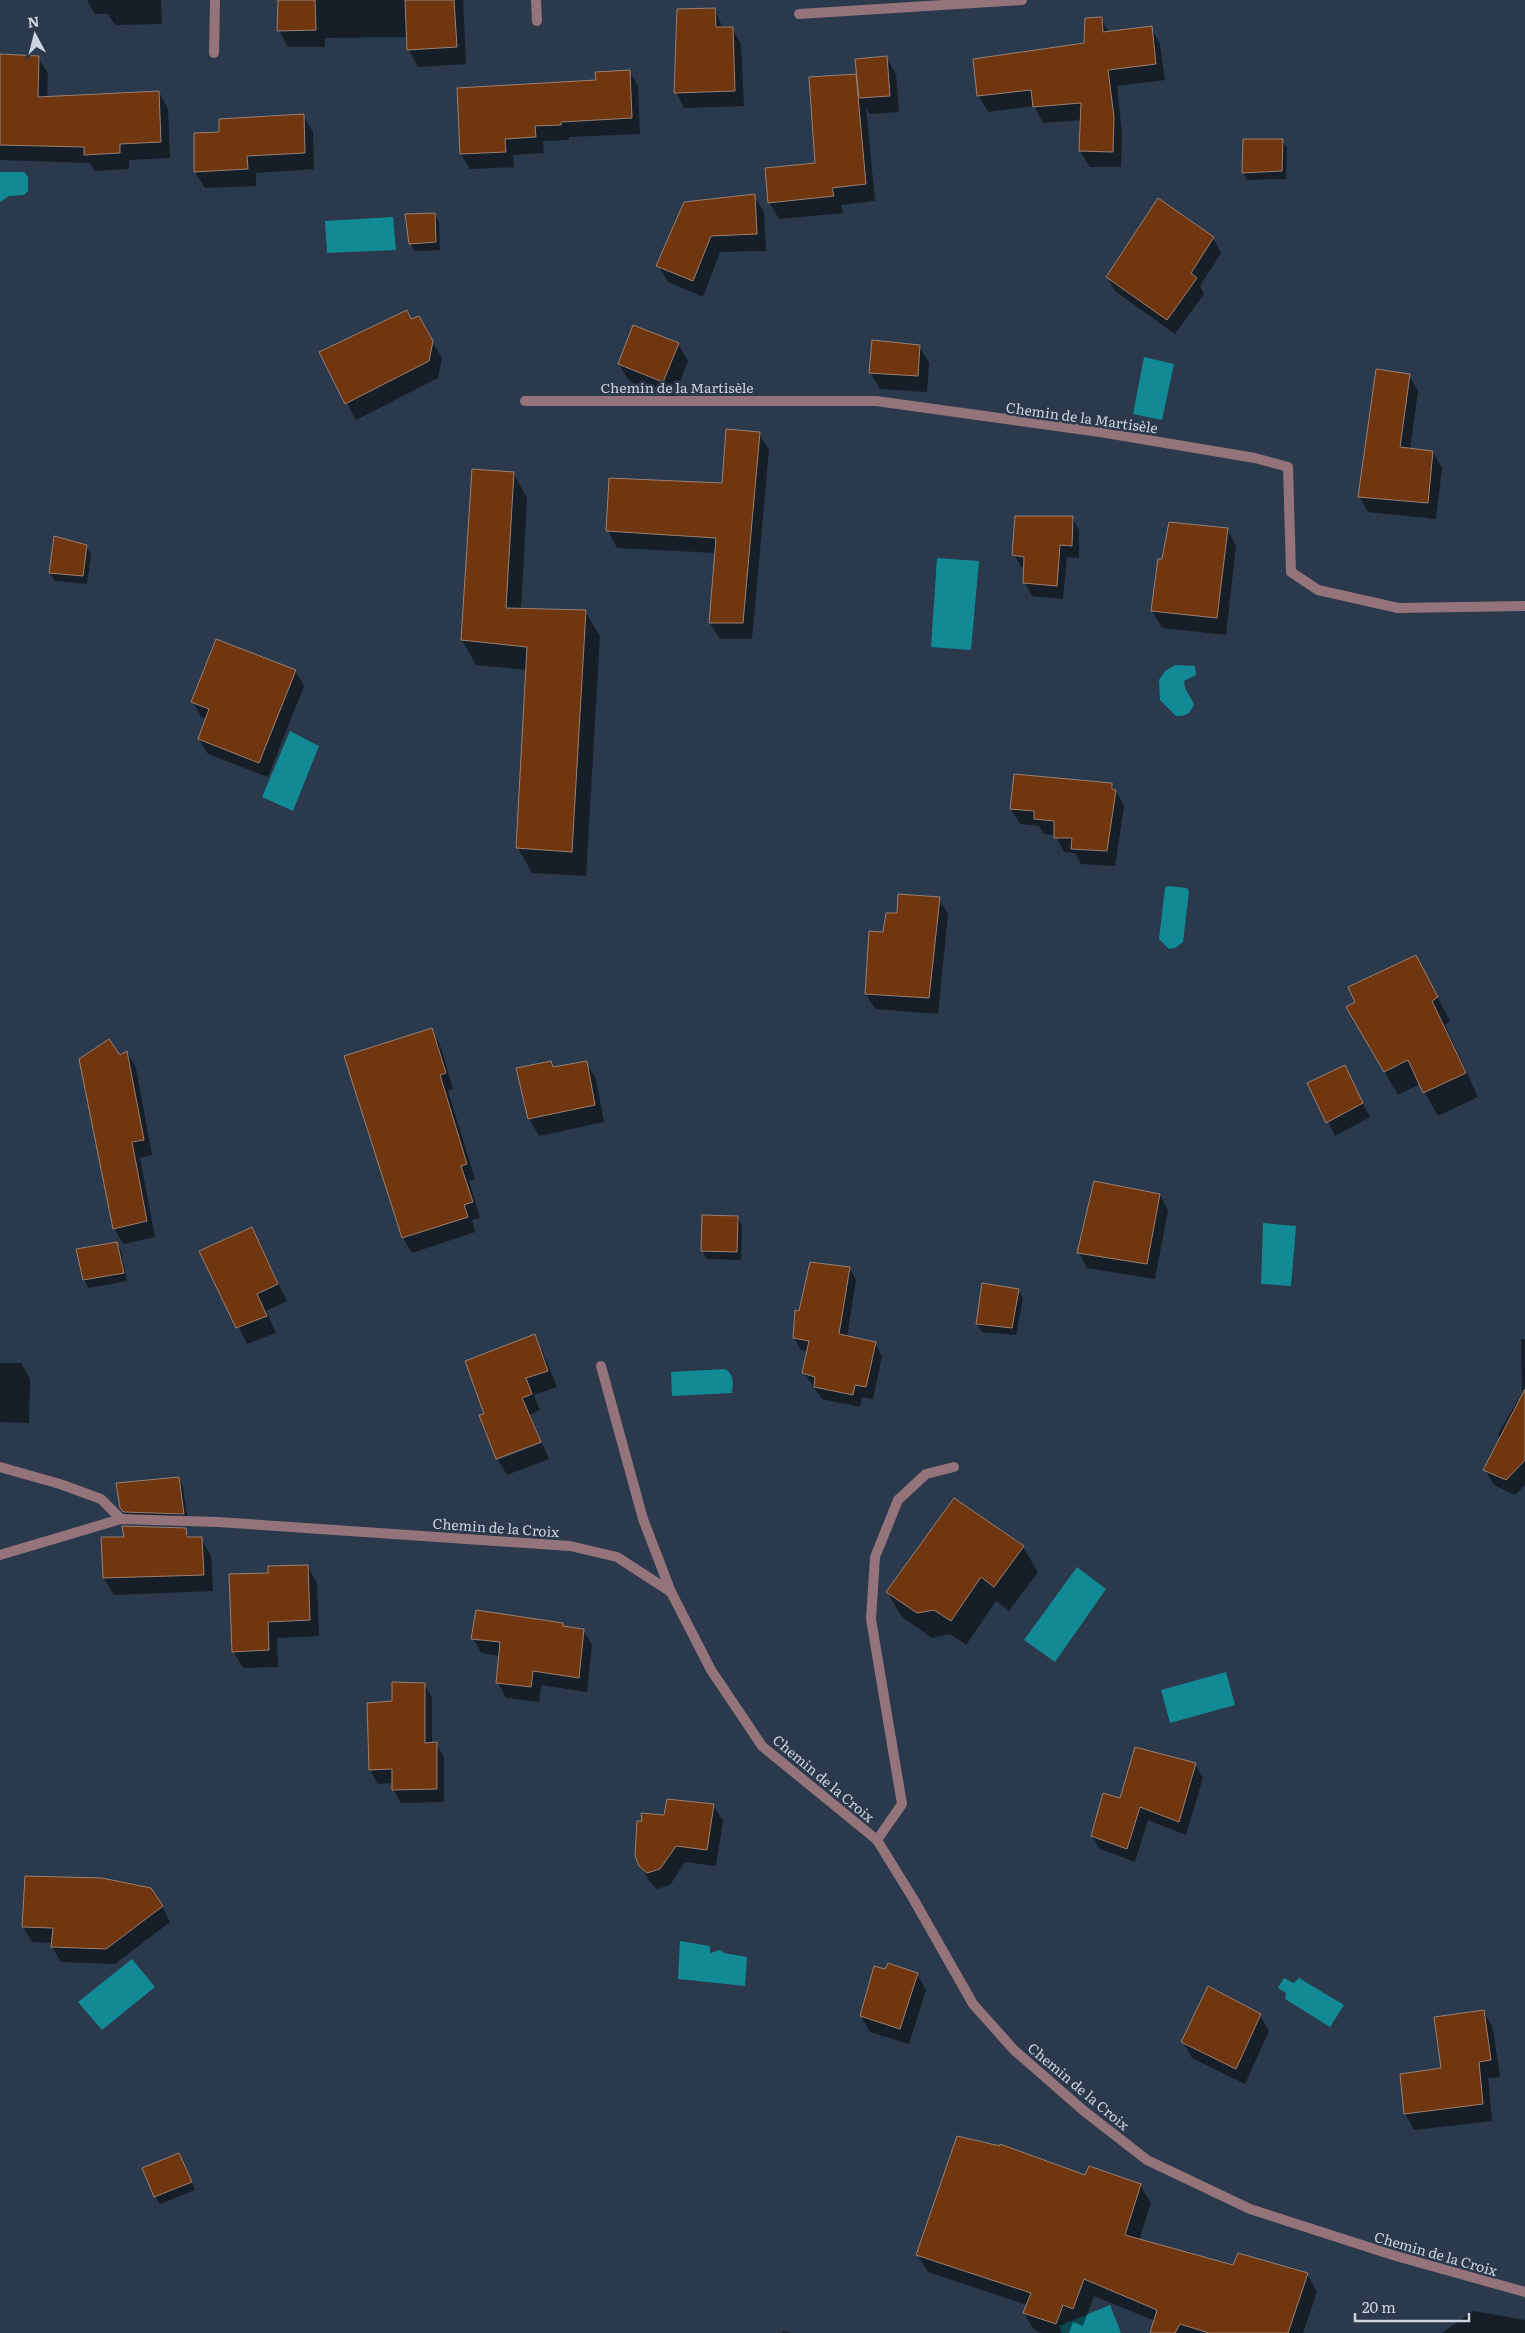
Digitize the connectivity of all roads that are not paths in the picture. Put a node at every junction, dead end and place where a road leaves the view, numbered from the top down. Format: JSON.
{"nodes":[{"id":1,"x":215,"y":0,"type":"edge"},
{"id":2,"x":536,"y":0,"type":"edge"},
{"id":3,"x":1022,"y":0,"type":"edge"},
{"id":4,"x":799,"y":14,"type":"dead end"},
{"id":5,"x":537,"y":21,"type":"dead end"},
{"id":6,"x":214,"y":53,"type":"dead end"},
{"id":7,"x":525,"y":401,"type":"dead end"},
{"id":8,"x":1525,"y":606,"type":"edge"},
{"id":9,"x":601,"y":1366,"type":"dead end"},
{"id":10,"x":0,"y":1467,"type":"edge"},
{"id":11,"x":954,"y":1467,"type":"dead end"},
{"id":12,"x":121,"y":1519,"type":"junction"},
{"id":13,"x":0,"y":1555,"type":"edge"},
{"id":14,"x":671,"y":1592,"type":"junction"},
{"id":15,"x":877,"y":1840,"type":"junction"},
{"id":16,"x":1525,"y":2292,"type":"edge"}],
"edges":[{"from":1,"to":6,"type":"street"},
{"from":2,"to":5,"type":"street"},
{"from":3,"to":4,"type":"street"},
{"from":7,"to":8,"type":"street","name":"Chemin de la Martisèle"},
{"from":9,"to":14,"type":"street"},
{"from":10,"to":12,"type":"street"},
{"from":11,"to":15,"type":"street"},
{"from":12,"to":13,"type":"street","name":"Chemin de la Croix"},
{"from":12,"to":14,"type":"street","name":"Chemin de la Croix"},
{"from":14,"to":15,"type":"street","name":"Chemin de la Croix"},
{"from":15,"to":16,"type":"street","name":"Chemin de la Croix"}]}
